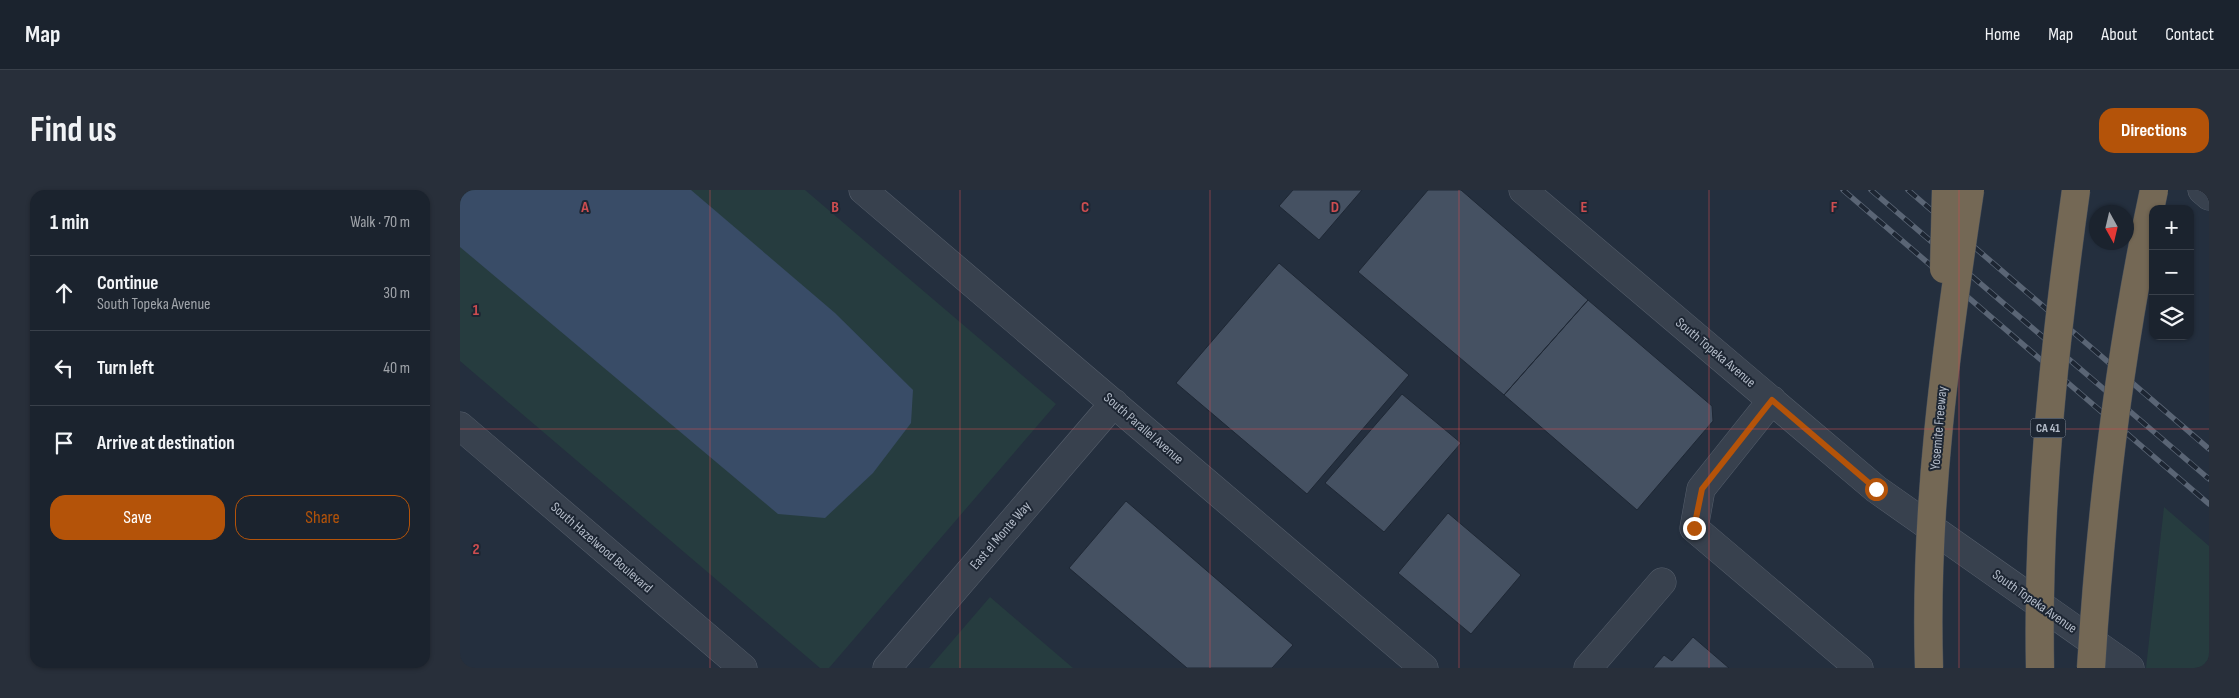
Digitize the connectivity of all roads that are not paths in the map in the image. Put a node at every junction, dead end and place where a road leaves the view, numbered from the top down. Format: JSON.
{"nodes":[{"id":1,"x":863,"y":190,"type":"edge"},
{"id":2,"x":1523,"y":190,"type":"edge"},
{"id":3,"x":1946,"y":190,"type":"edge"},
{"id":4,"x":1970,"y":190,"type":"edge"},
{"id":5,"x":2076,"y":190,"type":"edge"},
{"id":6,"x":2154,"y":190,"type":"edge"},
{"id":7,"x":2202,"y":190,"type":"edge"},
{"id":8,"x":2209,"y":196,"type":"edge"},
{"id":9,"x":1946,"y":348,"type":"junction"},
{"id":10,"x":1772,"y":400,"type":"junction"},
{"id":11,"x":1114,"y":403,"type":"junction"},
{"id":12,"x":460,"y":426,"type":"edge"},
{"id":13,"x":1662,"y":582,"type":"dead end"},
{"id":14,"x":744,"y":668,"type":"edge"},
{"id":15,"x":887,"y":668,"type":"edge"},
{"id":16,"x":1424,"y":668,"type":"edge"},
{"id":17,"x":1588,"y":668,"type":"edge"},
{"id":18,"x":1859,"y":668,"type":"edge"},
{"id":19,"x":1929,"y":668,"type":"edge"},
{"id":20,"x":2040,"y":668,"type":"edge"},
{"id":21,"x":2091,"y":668,"type":"edge"},
{"id":22,"x":2130,"y":668,"type":"edge"}],
"edges":[{"from":1,"to":11,"type":"street","name":"South Parallel Avenue"},
{"from":2,"to":10,"type":"street","name":"South Topeka Avenue"},
{"from":3,"to":9,"type":"highway","bridge":true},
{"from":4,"to":9,"type":"highway","name":"Yosemite Freeway","bridge":true},
{"from":5,"to":20,"type":"highway","number":"CA 41","bridge":true},
{"from":6,"to":21,"type":"highway","bridge":true},
{"from":7,"to":8,"type":"street"},
{"from":9,"to":19,"type":"highway","name":"Yosemite Freeway","bridge":true},
{"from":10,"to":18,"type":"street"},
{"from":10,"to":22,"type":"street","name":"South Topeka Avenue"},
{"from":11,"to":15,"type":"street","name":"East el Monte Way"},
{"from":11,"to":16,"type":"street","name":"South Parallel Avenue"},
{"from":12,"to":14,"type":"street","name":"South Hazelwood Boulevard"},
{"from":13,"to":17,"type":"street"}]}
